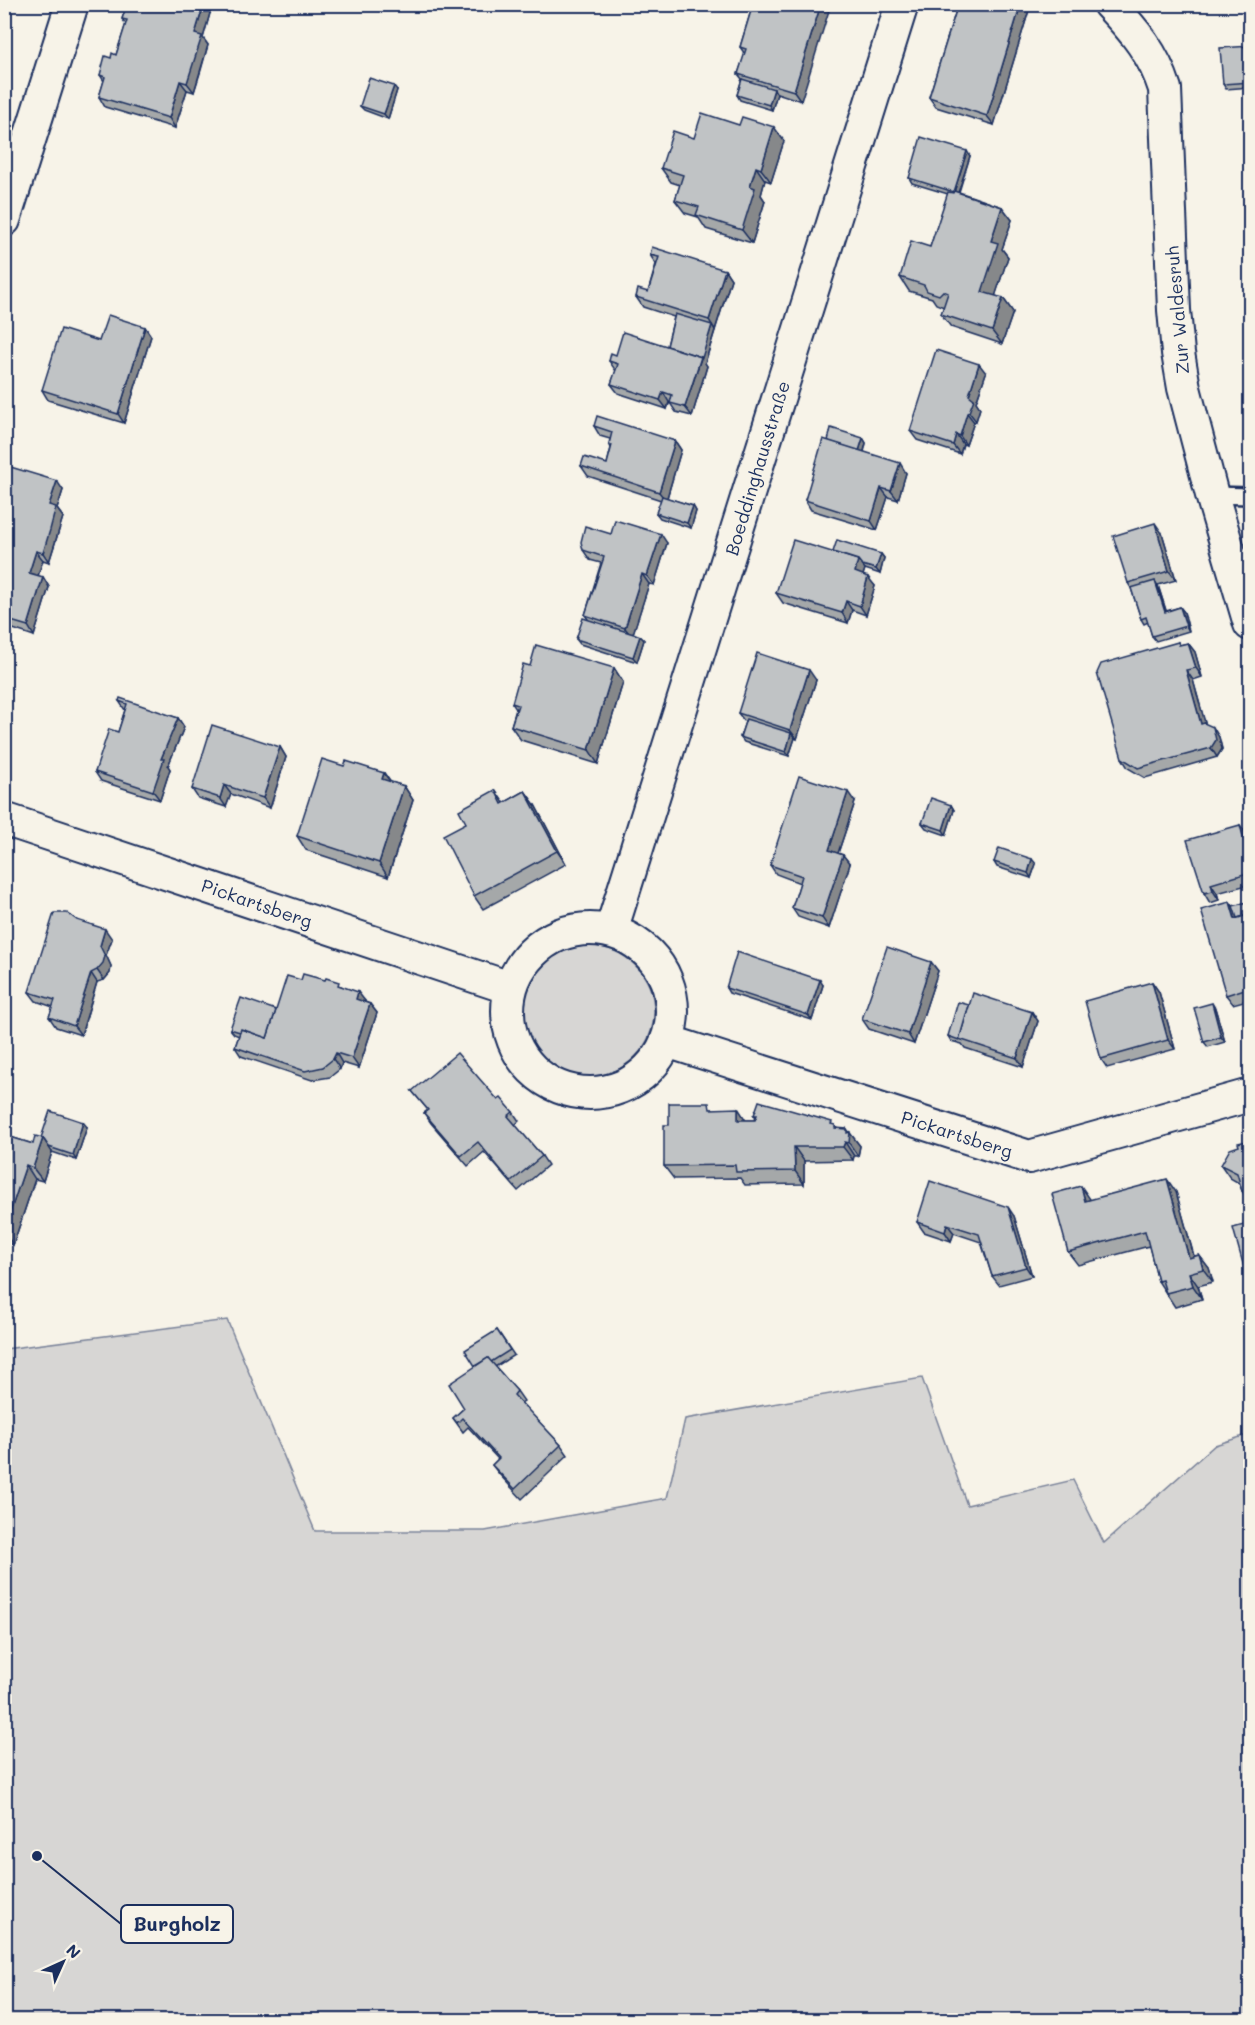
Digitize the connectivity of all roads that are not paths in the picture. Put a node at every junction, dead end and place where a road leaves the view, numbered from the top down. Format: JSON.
{"nodes":[{"id":1,"x":72,"y":4,"type":"edge"},
{"id":2,"x":902,"y":4,"type":"edge"},
{"id":3,"x":1109,"y":4,"type":"edge"},
{"id":4,"x":4,"y":220,"type":"edge"},
{"id":5,"x":1212,"y":495,"type":"junction"},
{"id":6,"x":1251,"y":496,"type":"edge"},
{"id":7,"x":1251,"y":624,"type":"edge"},
{"id":8,"x":4,"y":819,"type":"edge"},
{"id":9,"x":611,"y":931,"type":"junction"},
{"id":10,"x":510,"y":988,"type":"junction"},
{"id":11,"x":667,"y":1041,"type":"junction"},
{"id":12,"x":1251,"y":1095,"type":"edge"}],
"edges":[{"from":1,"to":4,"type":"street"},
{"from":2,"to":9,"type":"street","name":"Boeddinghausstraße"},
{"from":3,"to":5,"type":"street","name":"Zur Waldesruh"},
{"from":5,"to":6,"type":"lane"},
{"from":5,"to":7,"type":"street","name":"Zur Waldesruh"},
{"from":8,"to":10,"type":"street","name":"Pickartsberg"},
{"from":9,"to":10,"type":"street"},
{"from":9,"to":11,"type":"street"},
{"from":10,"to":11,"type":"street"},
{"from":11,"to":12,"type":"street","name":"Pickartsberg"}]}
